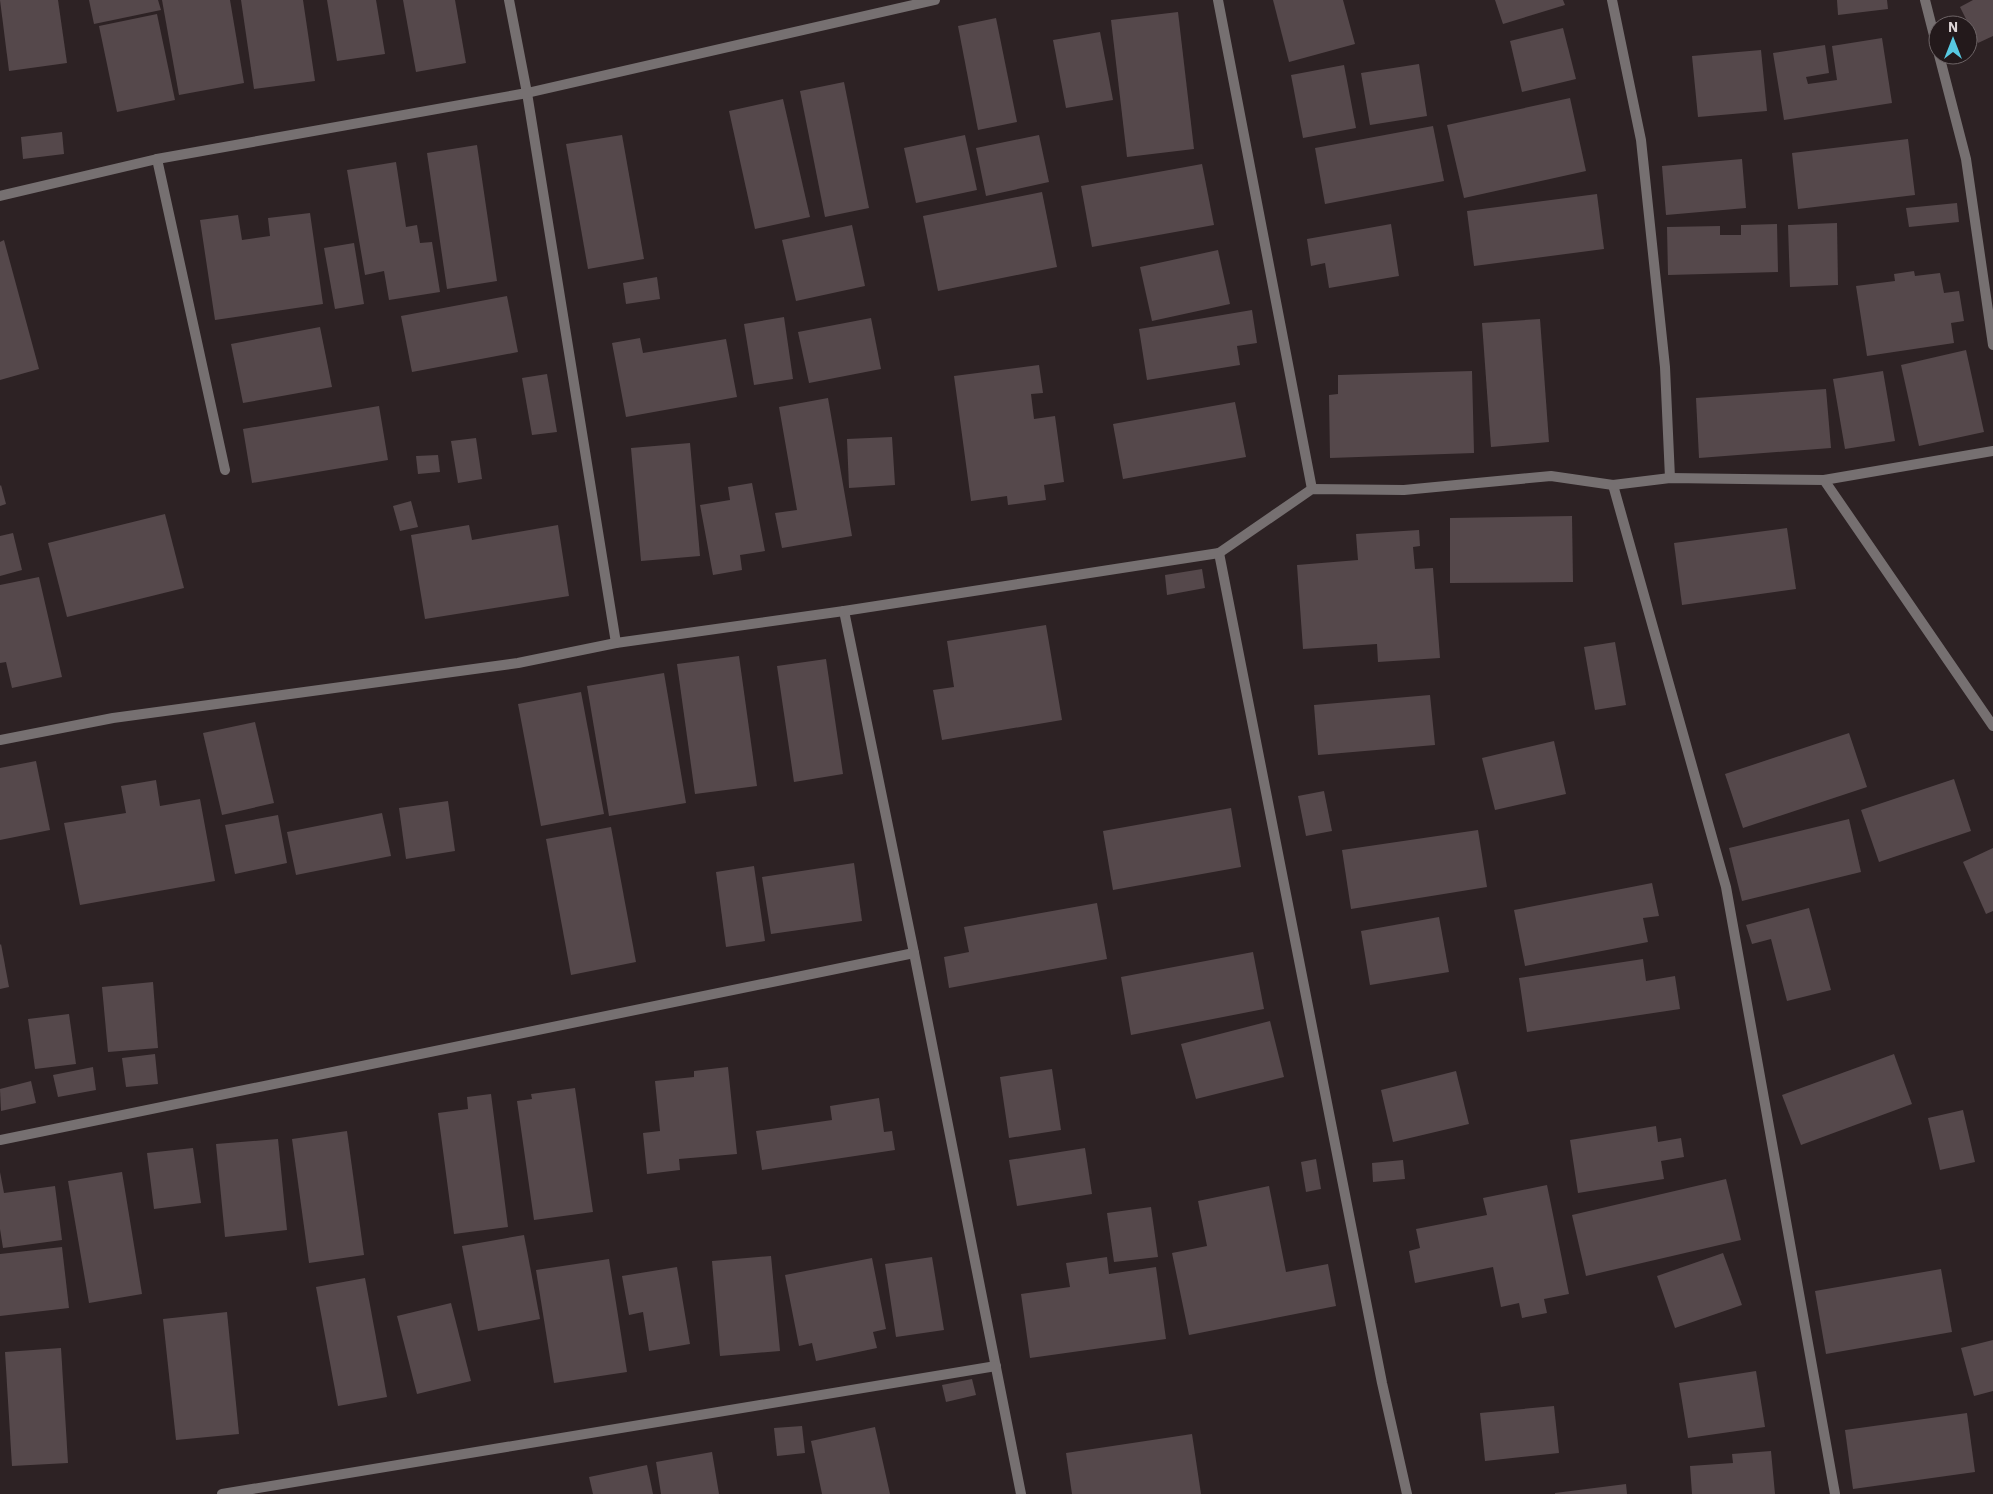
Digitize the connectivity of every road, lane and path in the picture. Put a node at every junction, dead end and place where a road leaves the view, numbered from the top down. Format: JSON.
{"nodes":[{"id":1,"x":509,"y":0,"type":"edge"},
{"id":2,"x":935,"y":0,"type":"edge"},
{"id":3,"x":1218,"y":0,"type":"edge"},
{"id":4,"x":1612,"y":0,"type":"edge"},
{"id":5,"x":1925,"y":0,"type":"edge"},
{"id":6,"x":1929,"y":15,"type":"edge"},
{"id":7,"x":1942,"y":65,"type":"edge"},
{"id":8,"x":527,"y":92,"type":"junction"},
{"id":9,"x":157,"y":159,"type":"junction"},
{"id":10,"x":0,"y":196,"type":"edge"},
{"id":11,"x":1993,"y":345,"type":"edge"},
{"id":12,"x":1993,"y":451,"type":"edge"},
{"id":13,"x":225,"y":470,"type":"dead end"},
{"id":14,"x":1670,"y":478,"type":"junction"},
{"id":15,"x":1824,"y":480,"type":"junction"},
{"id":16,"x":1613,"y":486,"type":"junction"},
{"id":17,"x":1312,"y":489,"type":"junction"},
{"id":18,"x":1219,"y":553,"type":"junction"},
{"id":19,"x":844,"y":611,"type":"junction"},
{"id":20,"x":616,"y":643,"type":"junction"},
{"id":21,"x":1993,"y":726,"type":"edge"},
{"id":22,"x":0,"y":740,"type":"edge"},
{"id":23,"x":914,"y":953,"type":"junction"},
{"id":24,"x":0,"y":1140,"type":"edge"},
{"id":25,"x":996,"y":1366,"type":"junction"},
{"id":26,"x":222,"y":1494,"type":"edge"},
{"id":27,"x":1021,"y":1494,"type":"edge"},
{"id":28,"x":1407,"y":1494,"type":"edge"},
{"id":29,"x":1835,"y":1494,"type":"edge"}],
"edges":[{"from":1,"to":8,"type":"street"},
{"from":2,"to":8,"type":"street"},
{"from":3,"to":17,"type":"street"},
{"from":4,"to":14,"type":"street"},
{"from":5,"to":6,"type":"street"},
{"from":7,"to":11,"type":"street"},
{"from":8,"to":9,"type":"street"},
{"from":8,"to":20,"type":"street"},
{"from":9,"to":10,"type":"street"},
{"from":9,"to":13,"type":"street"},
{"from":12,"to":15,"type":"street"},
{"from":14,"to":15,"type":"street"},
{"from":14,"to":16,"type":"street"},
{"from":15,"to":21,"type":"street"},
{"from":16,"to":17,"type":"street"},
{"from":16,"to":29,"type":"street"},
{"from":17,"to":18,"type":"street"},
{"from":18,"to":19,"type":"street"},
{"from":18,"to":28,"type":"street"},
{"from":19,"to":20,"type":"street"},
{"from":19,"to":23,"type":"street"},
{"from":20,"to":22,"type":"street"},
{"from":23,"to":24,"type":"street"},
{"from":23,"to":25,"type":"street"},
{"from":25,"to":26,"type":"street"},
{"from":25,"to":27,"type":"street"}]}
